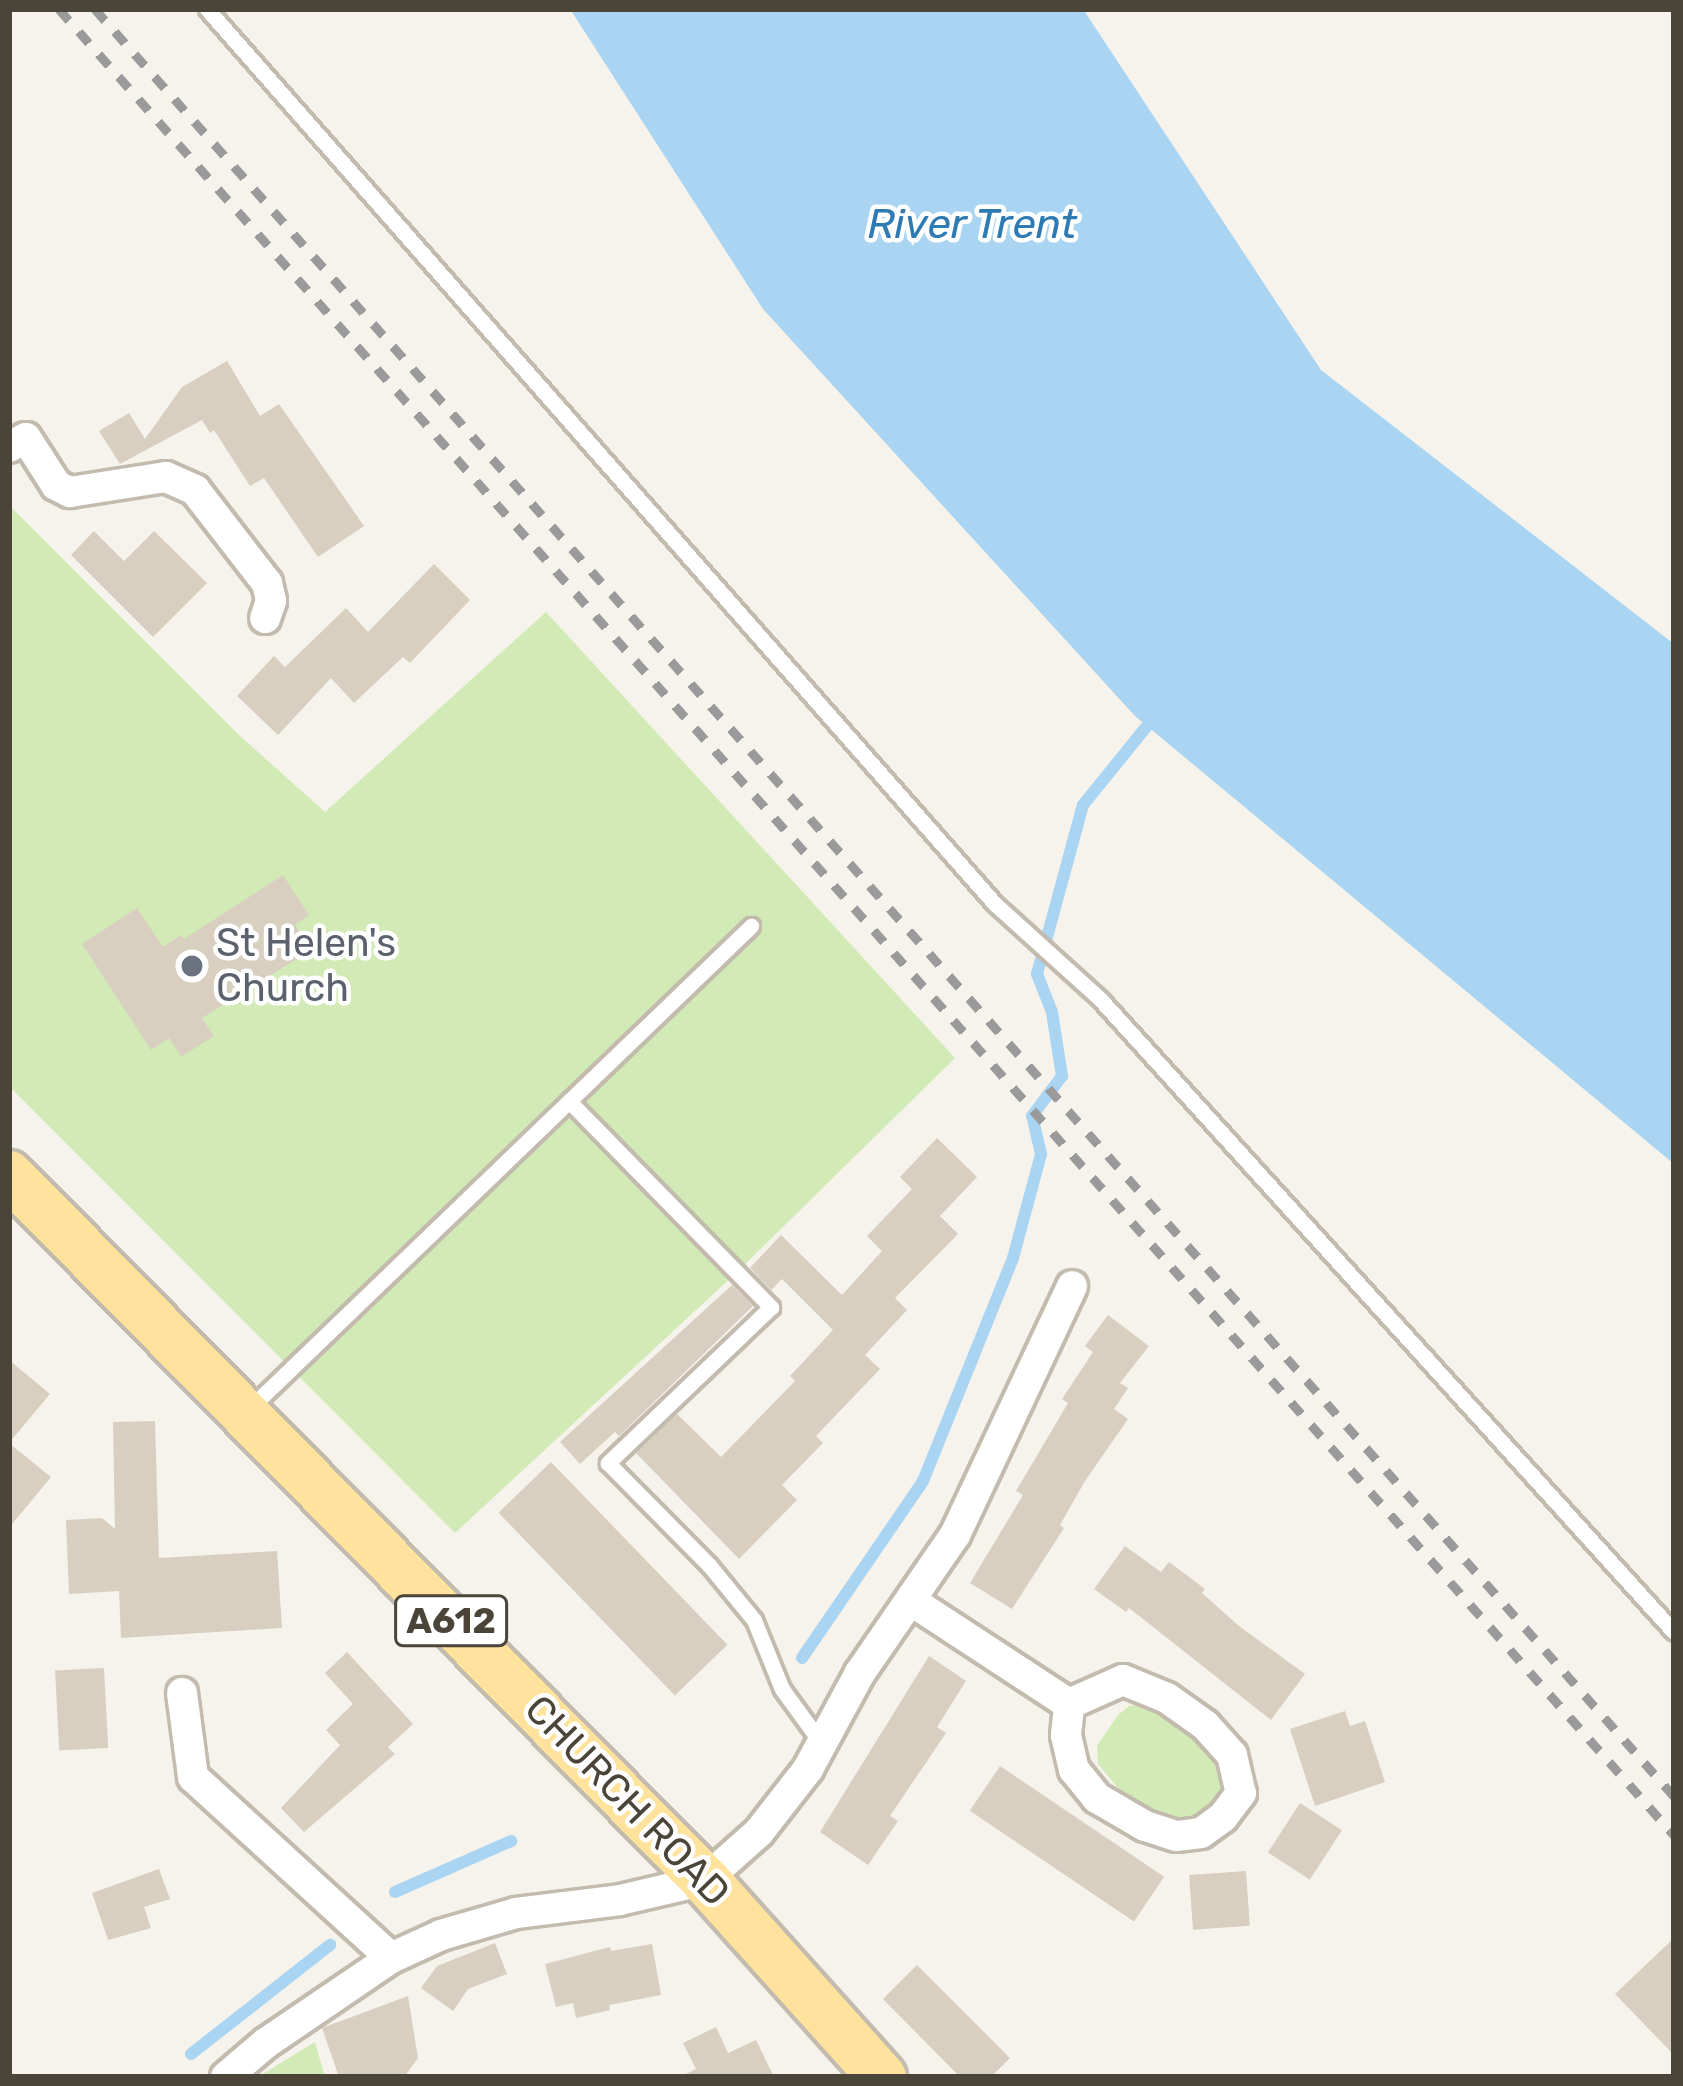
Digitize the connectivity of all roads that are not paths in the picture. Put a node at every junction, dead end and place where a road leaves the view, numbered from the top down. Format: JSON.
{"nodes":[{"id":1,"x":207,"y":9,"type":"edge"},
{"id":2,"x":9,"y":447,"type":"edge"},
{"id":3,"x":265,"y":618,"type":"dead end"},
{"id":4,"x":751,"y":926,"type":"dead end"},
{"id":5,"x":569,"y":1101,"type":"junction"},
{"id":6,"x":9,"y":1175,"type":"edge"},
{"id":7,"x":1072,"y":1286,"type":"dead end"},
{"id":8,"x":244,"y":1414,"type":"junction"},
{"id":9,"x":913,"y":1602,"type":"junction"},
{"id":10,"x":1674,"y":1632,"type":"edge"},
{"id":11,"x":182,"y":1693,"type":"dead end"},
{"id":12,"x":1069,"y":1704,"type":"junction"},
{"id":13,"x":822,"y":1744,"type":"junction"},
{"id":14,"x":705,"y":1880,"type":"junction"},
{"id":15,"x":391,"y":1958,"type":"junction"},
{"id":16,"x":226,"y":2077,"type":"edge"},
{"id":17,"x":882,"y":2077,"type":"edge"}],
"edges":[{"from":1,"to":10,"type":"lane"},
{"from":2,"to":3,"type":"street"},
{"from":4,"to":5,"type":"lane"},
{"from":5,"to":8,"type":"lane"},
{"from":5,"to":13,"type":"lane"},
{"from":6,"to":8,"type":"main road","name":"CHURCH ROAD","number":"A612"},
{"from":7,"to":9,"type":"street"},
{"from":8,"to":14,"type":"main road","name":"CHURCH ROAD","number":"A612"},
{"from":9,"to":12,"type":"street"},
{"from":9,"to":13,"type":"street"},
{"from":11,"to":15,"type":"street"},
{"from":12,"to":12,"type":"street"},
{"from":13,"to":14,"type":"street"},
{"from":14,"to":15,"type":"street"},
{"from":14,"to":17,"type":"main road","name":"CHURCH ROAD","number":"A612"},
{"from":15,"to":16,"type":"street"}]}
